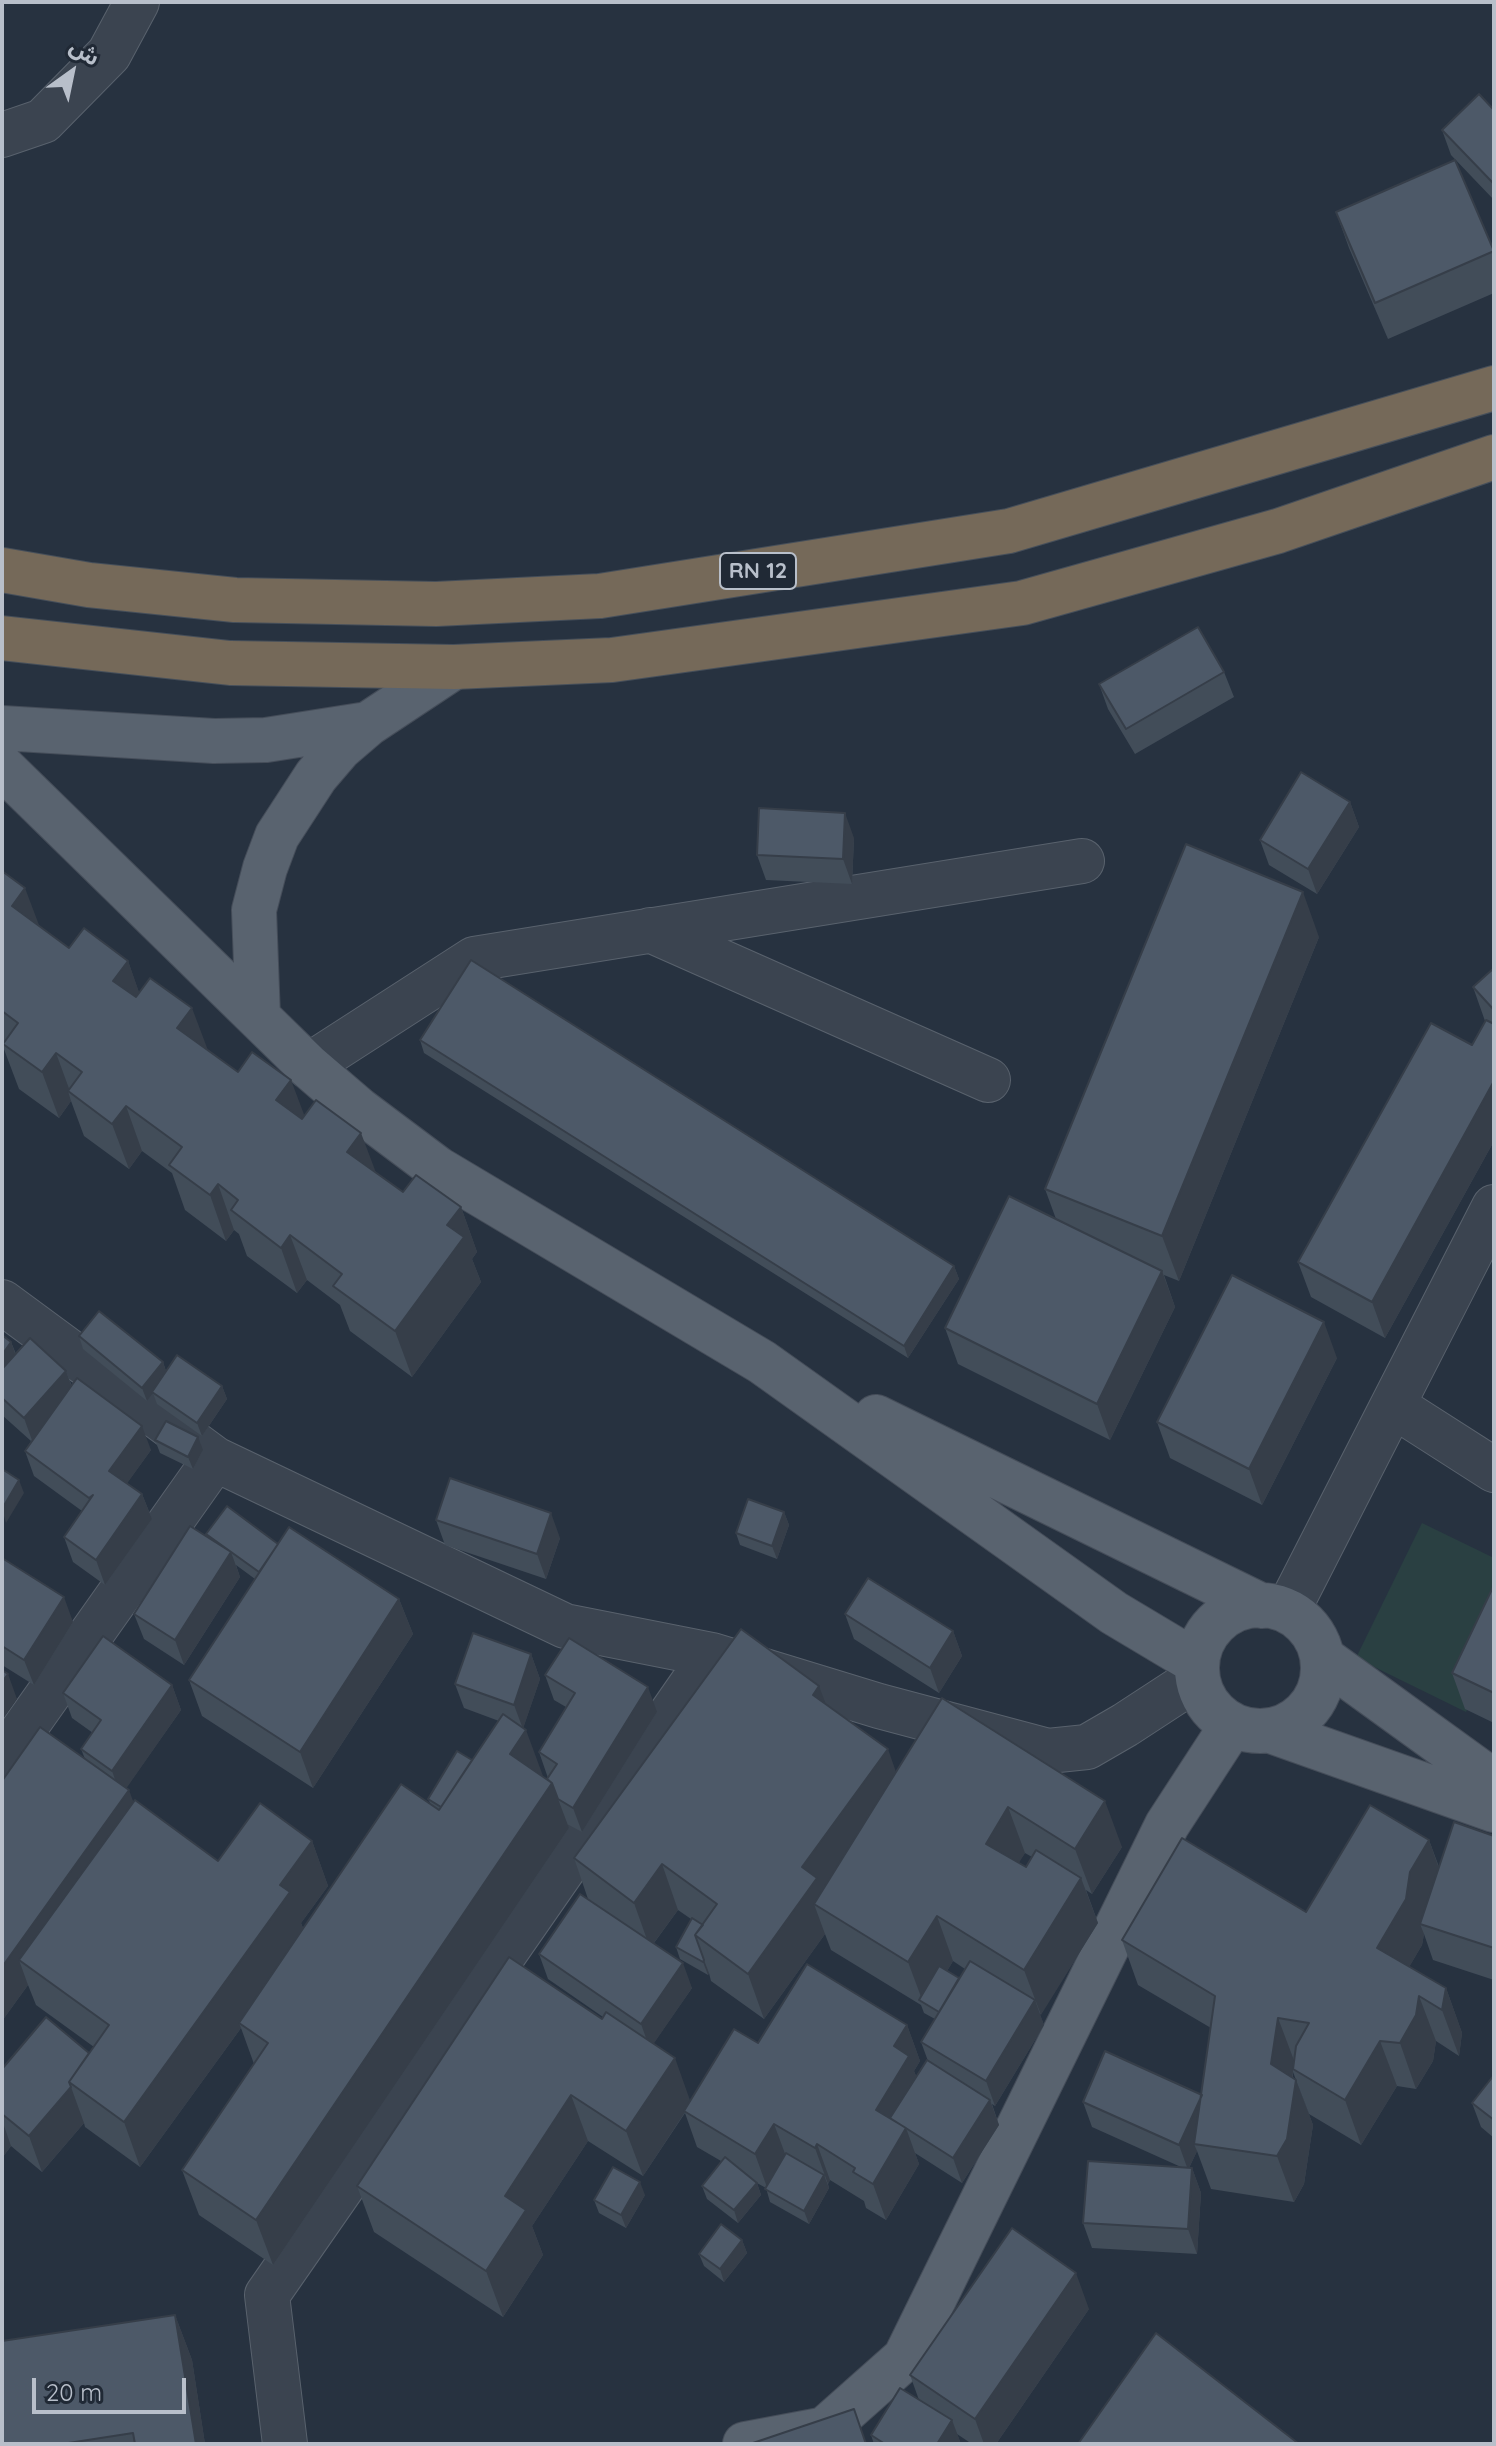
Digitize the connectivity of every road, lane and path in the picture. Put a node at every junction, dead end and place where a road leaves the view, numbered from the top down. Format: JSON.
{"nodes":[{"id":1,"x":137,"y":2,"type":"edge"},
{"id":2,"x":2,"y":135,"type":"edge"},
{"id":3,"x":1494,"y":388,"type":"edge"},
{"id":4,"x":1494,"y":457,"type":"edge"},
{"id":5,"x":2,"y":570,"type":"edge"},
{"id":6,"x":2,"y":638,"type":"edge"},
{"id":7,"x":454,"y":667,"type":"junction"},
{"id":8,"x":368,"y":724,"type":"junction"},
{"id":9,"x":2,"y":728,"type":"edge"},
{"id":10,"x":2,"y":767,"type":"edge"},
{"id":11,"x":1082,"y":861,"type":"dead end"},
{"id":12,"x":650,"y":930,"type":"junction"},
{"id":13,"x":258,"y":1017,"type":"junction"},
{"id":14,"x":308,"y":1066,"type":"junction"},
{"id":15,"x":988,"y":1080,"type":"dead end"},
{"id":16,"x":1494,"y":1207,"type":"edge"},
{"id":17,"x":2,"y":1302,"type":"edge"},
{"id":18,"x":762,"y":1362,"type":"junction"},
{"id":19,"x":1394,"y":1406,"type":"junction"},
{"id":20,"x":215,"y":1459,"type":"junction"},
{"id":21,"x":1494,"y":1470,"type":"edge"},
{"id":22,"x":1275,"y":1608,"type":"junction"},
{"id":23,"x":712,"y":1655,"type":"junction"},
{"id":24,"x":1324,"y":1659,"type":"junction"},
{"id":25,"x":1196,"y":1670,"type":"junction"},
{"id":26,"x":1251,"y":1728,"type":"junction"},
{"id":27,"x":2,"y":1760,"type":"edge"},
{"id":28,"x":1494,"y":1782,"type":"edge"},
{"id":29,"x":1494,"y":1810,"type":"edge"},
{"id":30,"x":285,"y":2444,"type":"edge"},
{"id":31,"x":745,"y":2444,"type":"edge"}],
"edges":[{"from":1,"to":2,"type":"street"},
{"from":3,"to":5,"type":"highway","number":"RN 12"},
{"from":4,"to":7,"type":"highway"},
{"from":6,"to":7,"type":"highway"},
{"from":7,"to":8,"type":"main road"},
{"from":8,"to":9,"type":"main road"},
{"from":8,"to":13,"type":"main road"},
{"from":10,"to":13,"type":"main road"},
{"from":11,"to":12,"type":"street"},
{"from":12,"to":14,"type":"street"},
{"from":12,"to":15,"type":"street"},
{"from":13,"to":14,"type":"main road"},
{"from":14,"to":18,"type":"main road"},
{"from":16,"to":19,"type":"street"},
{"from":17,"to":20,"type":"street"},
{"from":18,"to":22,"type":"main road"},
{"from":18,"to":25,"type":"main road"},
{"from":19,"to":21,"type":"street"},
{"from":19,"to":22,"type":"street"},
{"from":20,"to":23,"type":"street"},
{"from":20,"to":27,"type":"street"},
{"from":22,"to":24,"type":"main road"},
{"from":22,"to":25,"type":"main road"},
{"from":23,"to":25,"type":"street"},
{"from":23,"to":30,"type":"street"},
{"from":24,"to":26,"type":"main road"},
{"from":24,"to":28,"type":"main road"},
{"from":25,"to":26,"type":"main road"},
{"from":26,"to":29,"type":"main road"},
{"from":26,"to":31,"type":"main road"}]}
